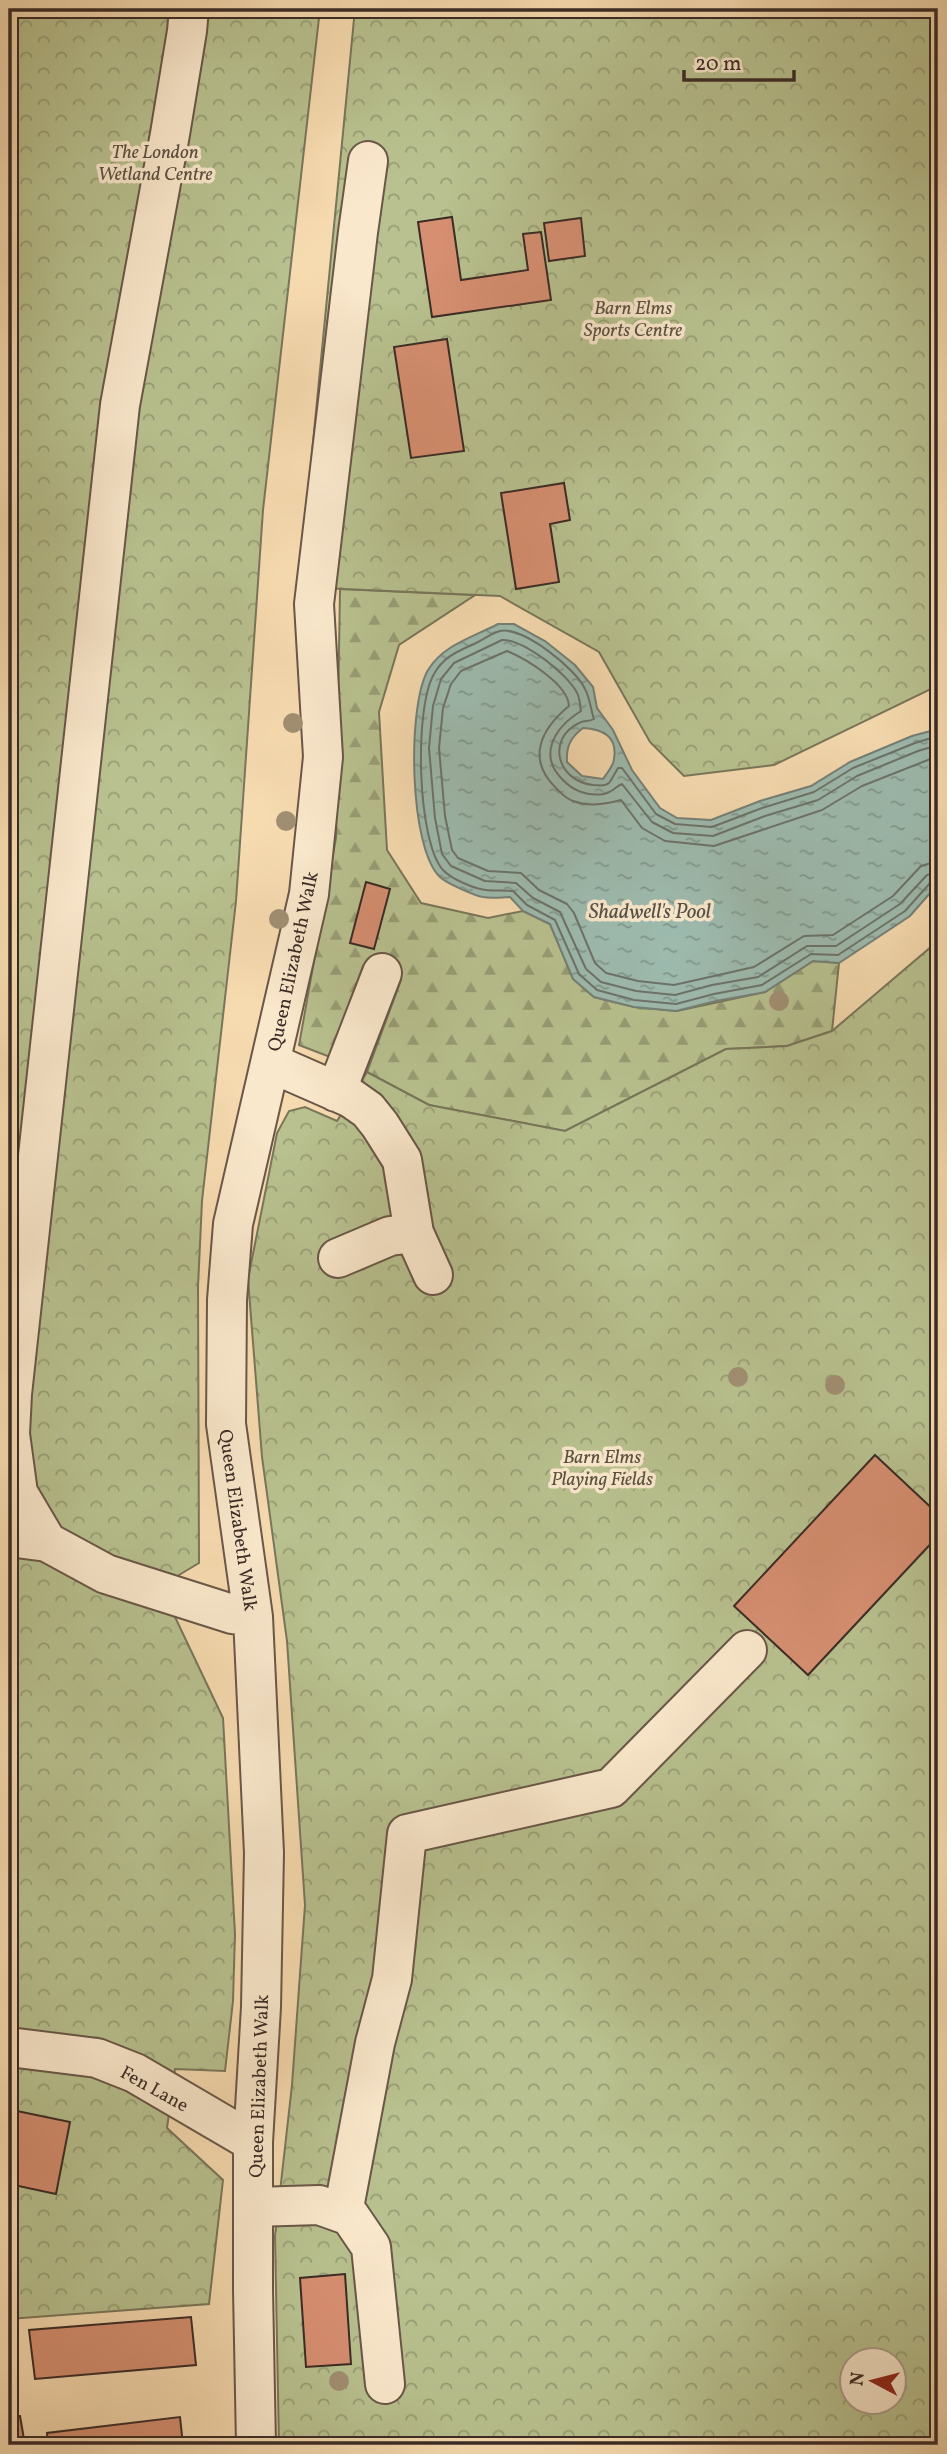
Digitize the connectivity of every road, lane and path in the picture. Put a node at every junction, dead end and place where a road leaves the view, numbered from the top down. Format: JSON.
{"nodes":[{"id":1,"x":188,"y":9,"type":"edge"},
{"id":2,"x":369,"y":162,"type":"dead end"},
{"id":3,"x":382,"y":973,"type":"dead end"},
{"id":4,"x":271,"y":1063,"type":"junction"},
{"id":5,"x":336,"y":1091,"type":"junction"},
{"id":6,"x":414,"y":1233,"type":"junction"},
{"id":7,"x":338,"y":1258,"type":"dead end"},
{"id":8,"x":433,"y":1275,"type":"dead end"},
{"id":9,"x":11,"y":1394,"type":"edge"},
{"id":10,"x":9,"y":1536,"type":"edge"},
{"id":11,"x":47,"y":1542,"type":"junction"},
{"id":12,"x":253,"y":1617,"type":"junction"},
{"id":13,"x":747,"y":1650,"type":"dead end"},
{"id":14,"x":9,"y":2047,"type":"edge"},
{"id":15,"x":253,"y":2142,"type":"junction"},
{"id":16,"x":254,"y":2207,"type":"junction"},
{"id":17,"x":343,"y":2213,"type":"junction"},
{"id":18,"x":386,"y":2384,"type":"dead end"},
{"id":19,"x":256,"y":2445,"type":"edge"}],
"edges":[{"from":1,"to":9,"type":"street"},
{"from":2,"to":4,"type":"street","name":"Queen Elizabeth Walk"},
{"from":3,"to":5,"type":"street"},
{"from":4,"to":5,"type":"street"},
{"from":4,"to":12,"type":"street","name":"Queen Elizabeth Walk"},
{"from":5,"to":6,"type":"street"},
{"from":6,"to":7,"type":"street"},
{"from":6,"to":8,"type":"street"},
{"from":9,"to":11,"type":"street"},
{"from":10,"to":11,"type":"street"},
{"from":11,"to":12,"type":"street"},
{"from":12,"to":15,"type":"street","name":"Queen Elizabeth Walk"},
{"from":13,"to":17,"type":"street"},
{"from":14,"to":15,"type":"street","name":"Fen Lane"},
{"from":15,"to":16,"type":"street","name":"Queen Elizabeth Walk"},
{"from":16,"to":17,"type":"street"},
{"from":16,"to":19,"type":"street","name":"Queen Elizabeth Walk"},
{"from":17,"to":18,"type":"street"}]}
